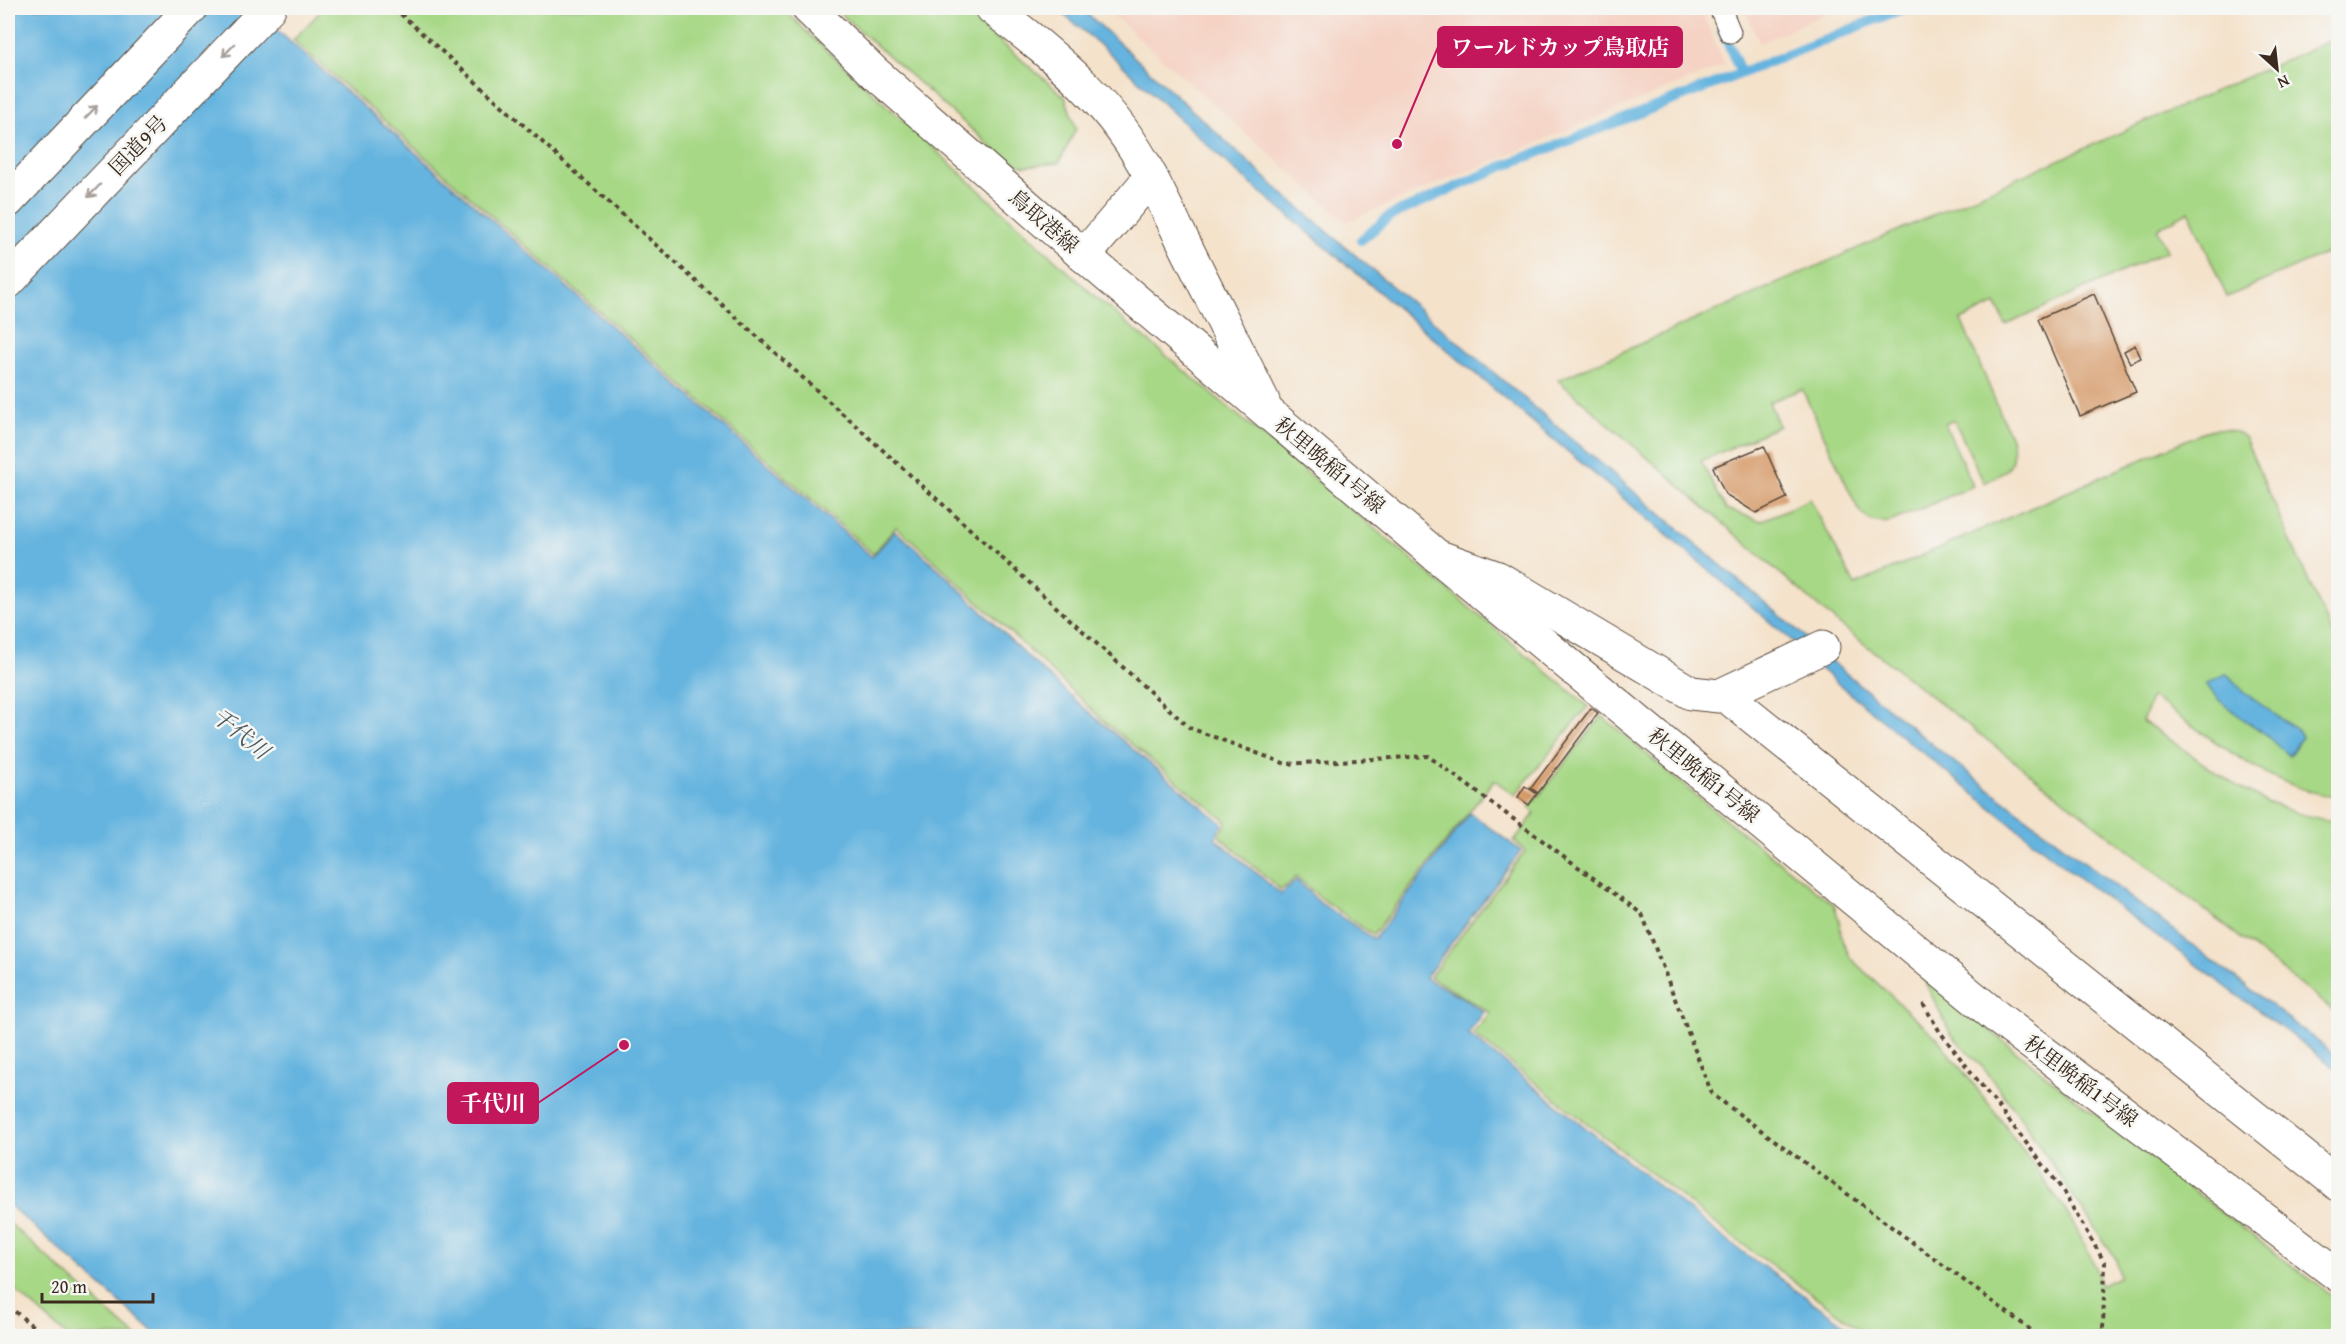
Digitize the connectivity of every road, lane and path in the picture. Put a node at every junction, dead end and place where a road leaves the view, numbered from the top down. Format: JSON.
{"nodes":[{"id":1,"x":191,"y":8,"type":"edge"},
{"id":2,"x":269,"y":8,"type":"edge"},
{"id":3,"x":394,"y":8,"type":"edge"},
{"id":4,"x":808,"y":8,"type":"edge"},
{"id":5,"x":992,"y":8,"type":"edge"},
{"id":6,"x":1720,"y":8,"type":"edge"},
{"id":7,"x":1731,"y":32,"type":"dead end"},
{"id":8,"x":1151,"y":177,"type":"junction"},
{"id":9,"x":8,"y":201,"type":"edge"},
{"id":10,"x":1084,"y":256,"type":"junction"},
{"id":11,"x":8,"y":282,"type":"edge"},
{"id":12,"x":1269,"y":412,"type":"junction"},
{"id":13,"x":1438,"y":557,"type":"junction"},
{"id":14,"x":1823,"y":647,"type":"dead end"},
{"id":15,"x":1724,"y":694,"type":"junction"},
{"id":16,"x":1921,"y":1002,"type":"dead end"},
{"id":17,"x":2338,"y":1184,"type":"edge"},
{"id":18,"x":2338,"y":1275,"type":"edge"},
{"id":19,"x":8,"y":1306,"type":"edge"},
{"id":20,"x":45,"y":1336,"type":"edge"},
{"id":21,"x":2039,"y":1336,"type":"edge"},
{"id":22,"x":2101,"y":1336,"type":"edge"}],
"edges":[{"from":9,"to":1,"type":"main road","one_way":true},
{"from":2,"to":11,"type":"main road","name":"国道9号","one_way":true},
{"from":3,"to":21,"type":"path"},
{"from":4,"to":10,"type":"main road","name":"鳥取港線"},
{"from":5,"to":8,"type":"main road"},
{"from":6,"to":7,"type":"lane"},
{"from":8,"to":10,"type":"main road","name":"鳥取港線"},
{"from":8,"to":12,"type":"main road"},
{"from":10,"to":12,"type":"main road","name":"秋里晩稲1号線"},
{"from":12,"to":13,"type":"main road","name":"秋里晩稲1号線"},
{"from":13,"to":15,"type":"main road"},
{"from":13,"to":18,"type":"main road","name":"秋里晩稲1号線"},
{"from":14,"to":15,"type":"main road"},
{"from":15,"to":17,"type":"main road"},
{"from":16,"to":22,"type":"path"},
{"from":19,"to":20,"type":"path"}]}
